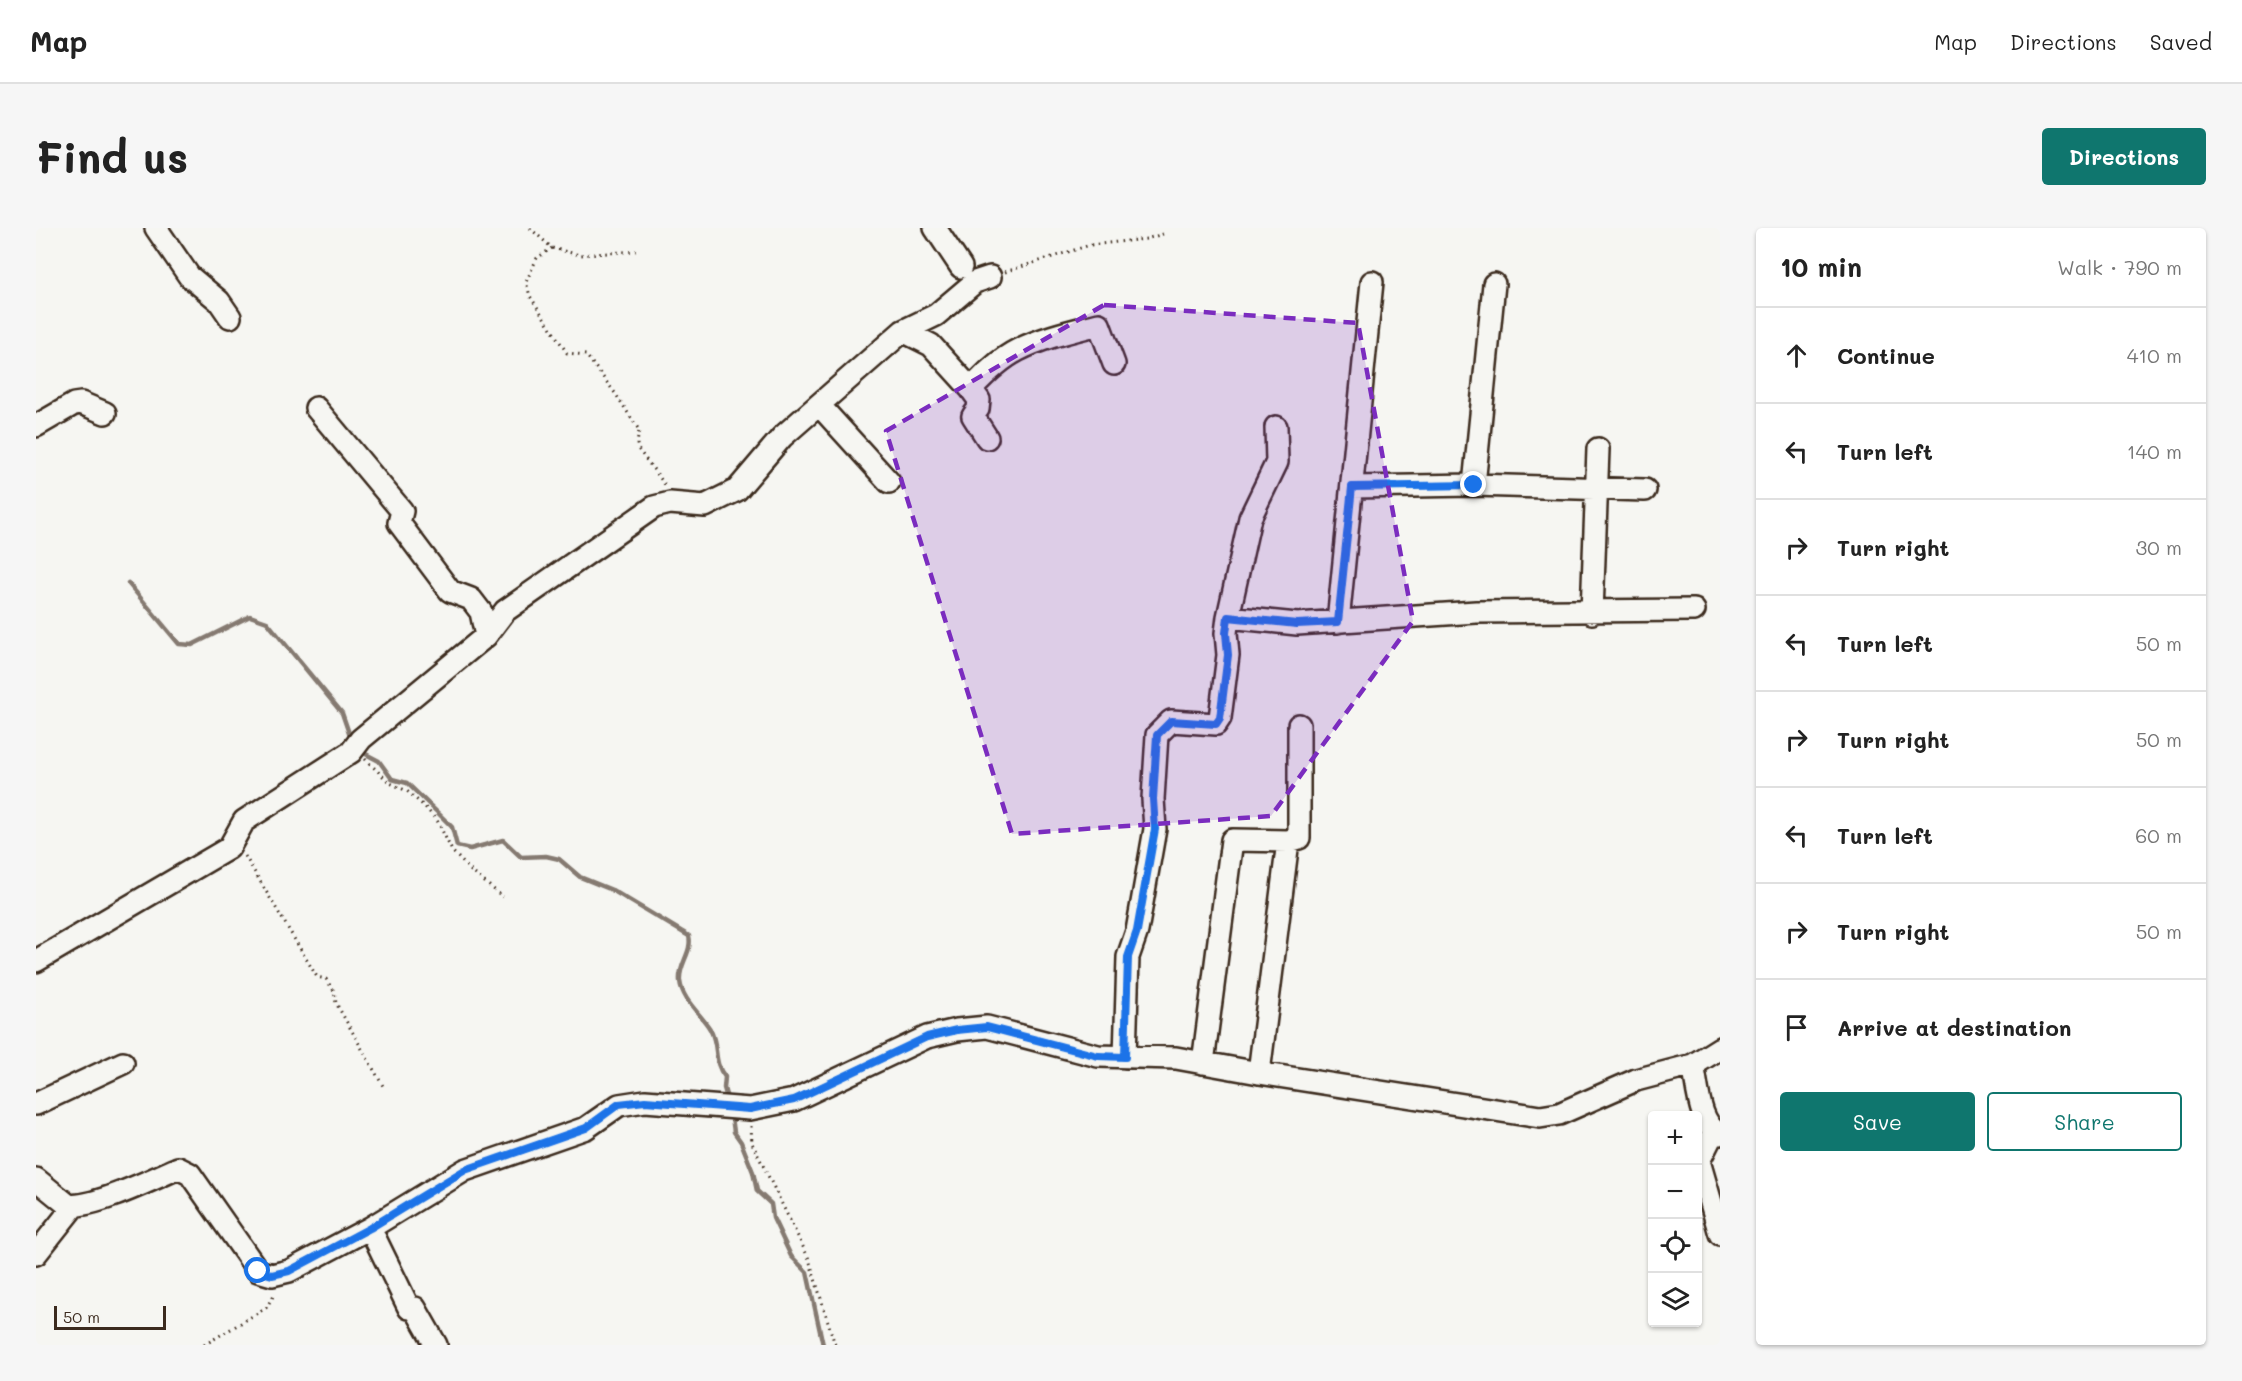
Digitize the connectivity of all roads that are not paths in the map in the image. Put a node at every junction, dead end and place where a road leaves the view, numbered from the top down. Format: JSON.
{"nodes":[{"id":1,"x":156,"y":228,"type":"edge"},
{"id":2,"x":936,"y":228,"type":"edge"},
{"id":3,"x":961,"y":267,"type":"dead end"},
{"id":4,"x":990,"y":277,"type":"road end"},
{"id":5,"x":1372,"y":282,"type":"dead end"},
{"id":6,"x":1494,"y":284,"type":"dead end"},
{"id":7,"x":230,"y":317,"type":"dead end"},
{"id":8,"x":903,"y":332,"type":"junction"},
{"id":9,"x":1114,"y":364,"type":"dead end"},
{"id":10,"x":971,"y":389,"type":"junction"},
{"id":11,"x":819,"y":405,"type":"junction"},
{"id":12,"x":316,"y":408,"type":"dead end"},
{"id":13,"x":105,"y":413,"type":"dead end"},
{"id":14,"x":36,"y":426,"type":"edge"},
{"id":15,"x":1276,"y":427,"type":"dead end"},
{"id":16,"x":987,"y":438,"type":"dead end"},
{"id":17,"x":1598,"y":449,"type":"dead end"},
{"id":18,"x":889,"y":482,"type":"dead end"},
{"id":19,"x":1474,"y":485,"type":"junction"},
{"id":20,"x":1352,"y":487,"type":"junction"},
{"id":21,"x":1596,"y":490,"type":"junction"},
{"id":22,"x":1645,"y":490,"type":"dead end"},
{"id":23,"x":1694,"y":610,"type":"dead end"},
{"id":24,"x":1592,"y":612,"type":"junction"},
{"id":25,"x":1228,"y":617,"type":"junction"},
{"id":26,"x":1338,"y":622,"type":"junction"},
{"id":27,"x":486,"y":636,"type":"junction"},
{"id":28,"x":1299,"y":725,"type":"dead end"},
{"id":29,"x":1288,"y":842,"type":"junction"},
{"id":30,"x":36,"y":961,"type":"edge"},
{"id":31,"x":1720,"y":1048,"type":"edge"},
{"id":32,"x":1125,"y":1057,"type":"junction"},
{"id":33,"x":123,"y":1063,"type":"dead end"},
{"id":34,"x":1203,"y":1063,"type":"junction"},
{"id":35,"x":1694,"y":1065,"type":"junction"},
{"id":36,"x":1259,"y":1073,"type":"junction"},
{"id":37,"x":36,"y":1104,"type":"edge"},
{"id":38,"x":1717,"y":1132,"type":"edge"},
{"id":39,"x":36,"y":1179,"type":"edge"},
{"id":40,"x":74,"y":1206,"type":"junction"},
{"id":41,"x":1719,"y":1224,"type":"edge"},
{"id":42,"x":370,"y":1228,"type":"junction"},
{"id":43,"x":36,"y":1254,"type":"edge"},
{"id":44,"x":436,"y":1345,"type":"edge"}],
"edges":[{"from":1,"to":7,"type":"street"},
{"from":2,"to":3,"type":"street"},
{"from":4,"to":8,"type":"street"},
{"from":5,"to":20,"type":"street"},
{"from":6,"to":19,"type":"street"},
{"from":8,"to":10,"type":"street"},
{"from":8,"to":11,"type":"street"},
{"from":9,"to":10,"type":"street"},
{"from":10,"to":16,"type":"street"},
{"from":11,"to":18,"type":"street"},
{"from":11,"to":27,"type":"street"},
{"from":12,"to":27,"type":"street"},
{"from":13,"to":14,"type":"street"},
{"from":15,"to":25,"type":"street"},
{"from":17,"to":21,"type":"street"},
{"from":19,"to":20,"type":"street"},
{"from":19,"to":21,"type":"street"},
{"from":20,"to":26,"type":"street"},
{"from":21,"to":22,"type":"street"},
{"from":21,"to":24,"type":"street"},
{"from":23,"to":24,"type":"street"},
{"from":24,"to":26,"type":"street"},
{"from":25,"to":26,"type":"street"},
{"from":25,"to":32,"type":"street"},
{"from":27,"to":30,"type":"street"},
{"from":28,"to":29,"type":"street"},
{"from":29,"to":34,"type":"street"},
{"from":29,"to":36,"type":"street"},
{"from":31,"to":35,"type":"street"},
{"from":32,"to":34,"type":"street"},
{"from":32,"to":42,"type":"street"},
{"from":33,"to":37,"type":"street"},
{"from":34,"to":36,"type":"street"},
{"from":35,"to":36,"type":"street"},
{"from":35,"to":38,"type":"street"},
{"from":38,"to":41,"type":"street"},
{"from":39,"to":40,"type":"street"},
{"from":40,"to":42,"type":"street"},
{"from":40,"to":43,"type":"street"},
{"from":42,"to":44,"type":"street"}]}
